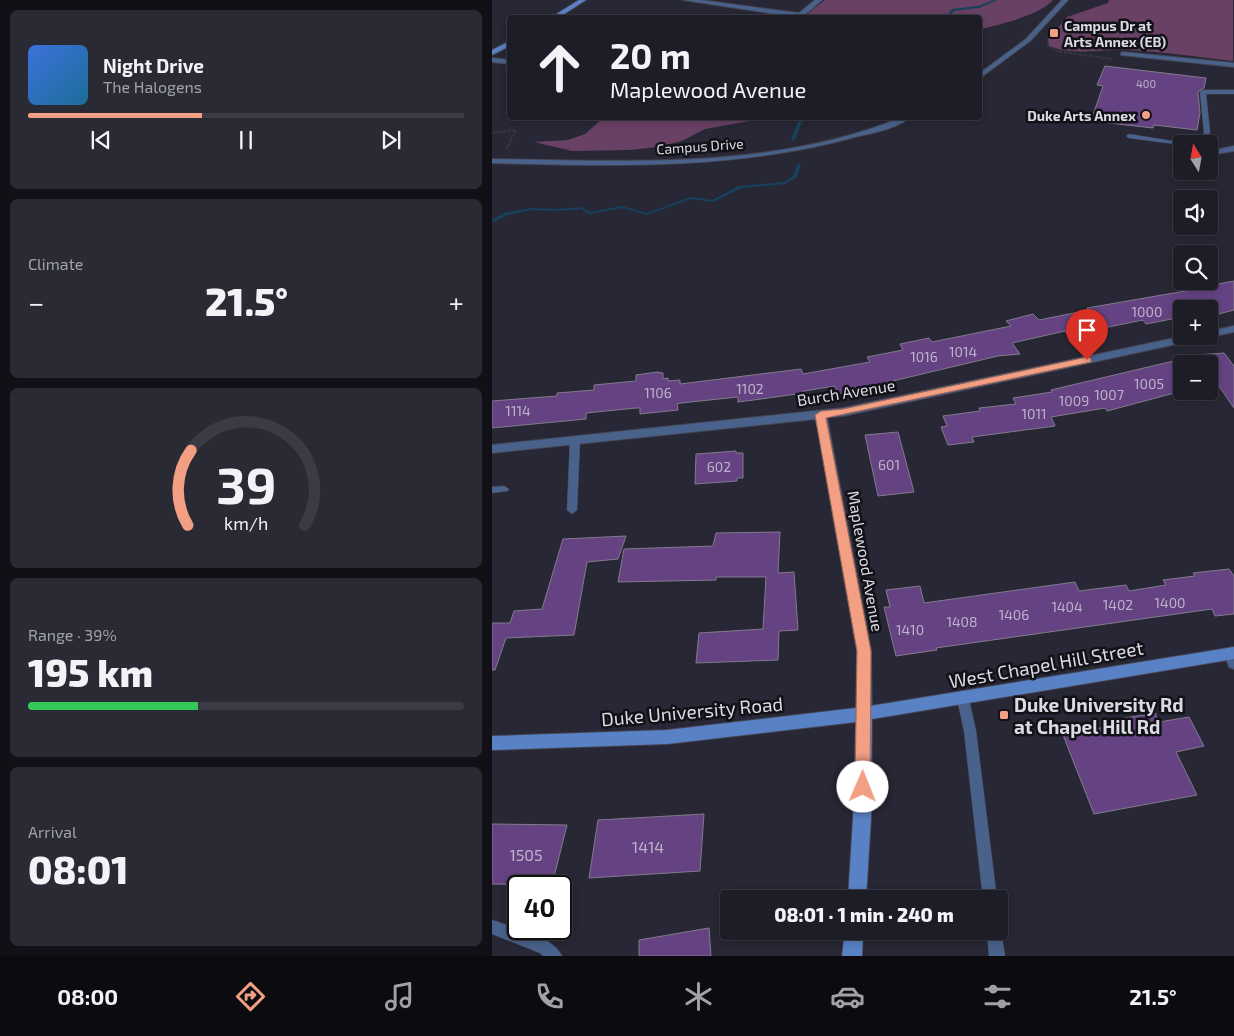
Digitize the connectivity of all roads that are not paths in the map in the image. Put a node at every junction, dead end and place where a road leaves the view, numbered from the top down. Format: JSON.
{"nodes":[{"id":1,"x":583,"y":0,"type":"edge"},
{"id":2,"x":686,"y":0,"type":"edge"},
{"id":3,"x":819,"y":0,"type":"edge"},
{"id":4,"x":1065,"y":0,"type":"edge"},
{"id":5,"x":558,"y":15,"type":"edge"},
{"id":6,"x":791,"y":15,"type":"edge"},
{"id":7,"x":799,"y":15,"type":"edge"},
{"id":8,"x":507,"y":45,"type":"edge"},
{"id":9,"x":492,"y":53,"type":"edge"},
{"id":10,"x":1123,"y":54,"type":"road end"},
{"id":11,"x":492,"y":60,"type":"edge"},
{"id":12,"x":507,"y":62,"type":"edge"},
{"id":13,"x":1234,"y":65,"type":"edge"},
{"id":14,"x":982,"y":74,"type":"edge"},
{"id":15,"x":1234,"y":92,"type":"edge"},
{"id":16,"x":899,"y":120,"type":"edge"},
{"id":17,"x":1206,"y":135,"type":"edge"},
{"id":18,"x":1128,"y":136,"type":"dead end"},
{"id":19,"x":1173,"y":142,"type":"edge"},
{"id":20,"x":1234,"y":148,"type":"edge"},
{"id":21,"x":1218,"y":151,"type":"edge"},
{"id":22,"x":492,"y":161,"type":"edge"},
{"id":23,"x":1230,"y":330,"type":"edge"},
{"id":24,"x":1234,"y":340,"type":"edge"},
{"id":25,"x":1173,"y":342,"type":"edge"},
{"id":26,"x":821,"y":415,"type":"junction"},
{"id":27,"x":575,"y":440,"type":"junction"},
{"id":28,"x":492,"y":449,"type":"edge"},
{"id":29,"x":504,"y":489,"type":"dead end"},
{"id":30,"x":492,"y":490,"type":"edge"},
{"id":31,"x":572,"y":510,"type":"dead end"},
{"id":32,"x":1233,"y":656,"type":"edge"},
{"id":33,"x":963,"y":699,"type":"junction"},
{"id":34,"x":864,"y":714,"type":"junction"},
{"id":35,"x":492,"y":743,"type":"edge"},
{"id":36,"x":858,"y":890,"type":"edge"},
{"id":37,"x":989,"y":890,"type":"edge"},
{"id":38,"x":492,"y":927,"type":"edge"},
{"id":39,"x":853,"y":940,"type":"edge"},
{"id":40,"x":995,"y":940,"type":"edge"},
{"id":41,"x":547,"y":953,"type":"edge"},
{"id":42,"x":852,"y":956,"type":"edge"},
{"id":43,"x":996,"y":956,"type":"edge"}],
"edges":[{"from":1,"to":5,"type":"main road"},
{"from":2,"to":6,"type":"street"},
{"from":3,"to":7,"type":"street"},
{"from":4,"to":14,"type":"street"},
{"from":8,"to":9,"type":"main road"},
{"from":10,"to":13,"type":"street"},
{"from":11,"to":12,"type":"street"},
{"from":15,"to":17,"type":"lane"},
{"from":16,"to":22,"type":"street","name":"Campus Drive"},
{"from":18,"to":19,"type":"lane"},
{"from":20,"to":21,"type":"street"},
{"from":23,"to":24,"type":"street"},
{"from":25,"to":26,"type":"street","name":"Burch Avenue"},
{"from":26,"to":27,"type":"street","name":"Burch Avenue"},
{"from":26,"to":34,"type":"street","name":"Maplewood Avenue"},
{"from":27,"to":28,"type":"street","name":"Burch Avenue"},
{"from":27,"to":31,"type":"lane"},
{"from":29,"to":30,"type":"lane"},
{"from":32,"to":33,"type":"main road","name":"West Chapel Hill Street"},
{"from":33,"to":34,"type":"main road","name":"West Chapel Hill Street"},
{"from":33,"to":37,"type":"lane"},
{"from":34,"to":35,"type":"main road","name":"Duke University Road"},
{"from":34,"to":36,"type":"main road"},
{"from":38,"to":41,"type":"lane"},
{"from":39,"to":42,"type":"main road"},
{"from":40,"to":43,"type":"lane"}]}
